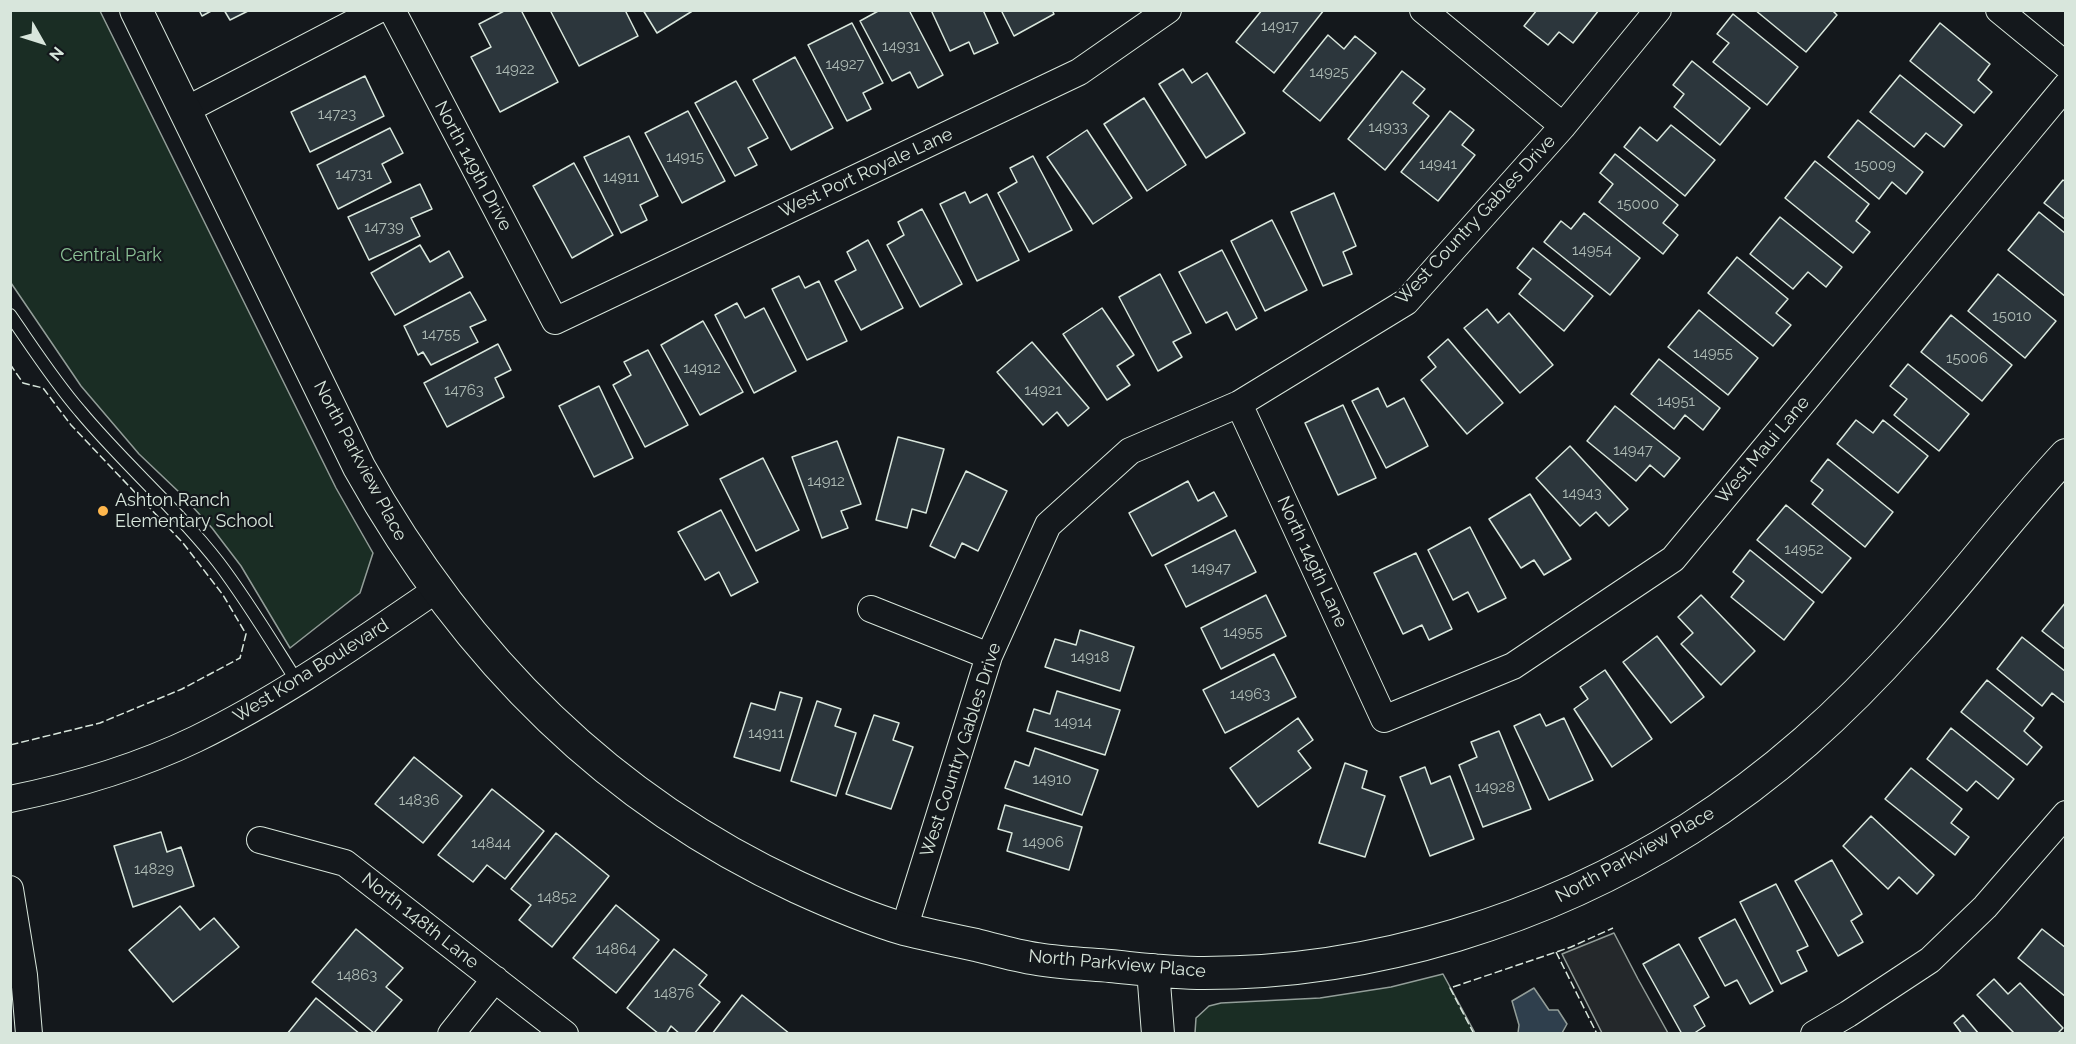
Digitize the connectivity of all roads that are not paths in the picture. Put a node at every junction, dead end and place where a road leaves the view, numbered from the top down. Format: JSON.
{"nodes":[{"id":1,"x":136,"y":10,"type":"edge"},
{"id":2,"x":378,"y":10,"type":"edge"},
{"id":3,"x":392,"y":10,"type":"edge"},
{"id":4,"x":1168,"y":10,"type":"edge"},
{"id":5,"x":1423,"y":10,"type":"edge"},
{"id":6,"x":1658,"y":10,"type":"edge"},
{"id":7,"x":1999,"y":10,"type":"edge"},
{"id":8,"x":2066,"y":65,"type":"edge"},
{"id":9,"x":2066,"y":86,"type":"edge"},
{"id":10,"x":184,"y":111,"type":"junction"},
{"id":11,"x":1563,"y":126,"type":"junction"},
{"id":12,"x":10,"y":315,"type":"edge"},
{"id":13,"x":555,"y":321,"type":"joint"},
{"id":14,"x":1239,"y":404,"type":"junction"},
{"id":15,"x":2066,"y":455,"type":"edge"},
{"id":16,"x":436,"y":590,"type":"junction"},
{"id":17,"x":872,"y":609,"type":"dead end"},
{"id":18,"x":989,"y":656,"type":"junction"},
{"id":19,"x":298,"y":683,"type":"junction"},
{"id":20,"x":1384,"y":719,"type":"joint"},
{"id":21,"x":10,"y":799,"type":"edge"},
{"id":22,"x":2066,"y":814,"type":"edge"},
{"id":23,"x":260,"y":840,"type":"dead end"},
{"id":24,"x":10,"y":889,"type":"edge"},
{"id":25,"x":904,"y":929,"type":"junction"},
{"id":26,"x":1153,"y":970,"type":"junction"},
{"id":27,"x":495,"y":979,"type":"junction"},
{"id":28,"x":29,"y":1034,"type":"edge"},
{"id":29,"x":451,"y":1034,"type":"edge"},
{"id":30,"x":565,"y":1034,"type":"edge"},
{"id":31,"x":1158,"y":1034,"type":"edge"},
{"id":32,"x":1814,"y":1034,"type":"edge"}],
"edges":[{"from":1,"to":10,"type":"street","name":"North Parkview Place"},
{"from":2,"to":10,"type":"street"},
{"from":3,"to":13,"type":"street","name":"North 149th Drive"},
{"from":4,"to":13,"type":"street","name":"West Port Royale Lane"},
{"from":5,"to":11,"type":"street"},
{"from":6,"to":11,"type":"street","name":"West Country Gables Drive"},
{"from":7,"to":8,"type":"street"},
{"from":9,"to":20,"type":"street","name":"West Maui Lane"},
{"from":10,"to":16,"type":"street","name":"North Parkview Place"},
{"from":11,"to":14,"type":"street","name":"West Country Gables Drive"},
{"from":12,"to":19,"type":"lane"},
{"from":14,"to":18,"type":"street","name":"West Country Gables Drive"},
{"from":14,"to":20,"type":"street","name":"North 149th Lane"},
{"from":15,"to":26,"type":"street","name":"North Parkview Place"},
{"from":16,"to":19,"type":"street","name":"West Kona Boulevard"},
{"from":16,"to":25,"type":"street","name":"North Parkview Place"},
{"from":17,"to":18,"type":"street"},
{"from":18,"to":25,"type":"street","name":"West Country Gables Drive"},
{"from":19,"to":21,"type":"street","name":"West Kona Boulevard"},
{"from":22,"to":32,"type":"street"},
{"from":23,"to":27,"type":"street","name":"North 148th Lane"},
{"from":24,"to":28,"type":"street"},
{"from":25,"to":26,"type":"street","name":"North Parkview Place"},
{"from":26,"to":31,"type":"street"},
{"from":27,"to":29,"type":"street"},
{"from":27,"to":30,"type":"street","name":"North 148th Lane"}]}
